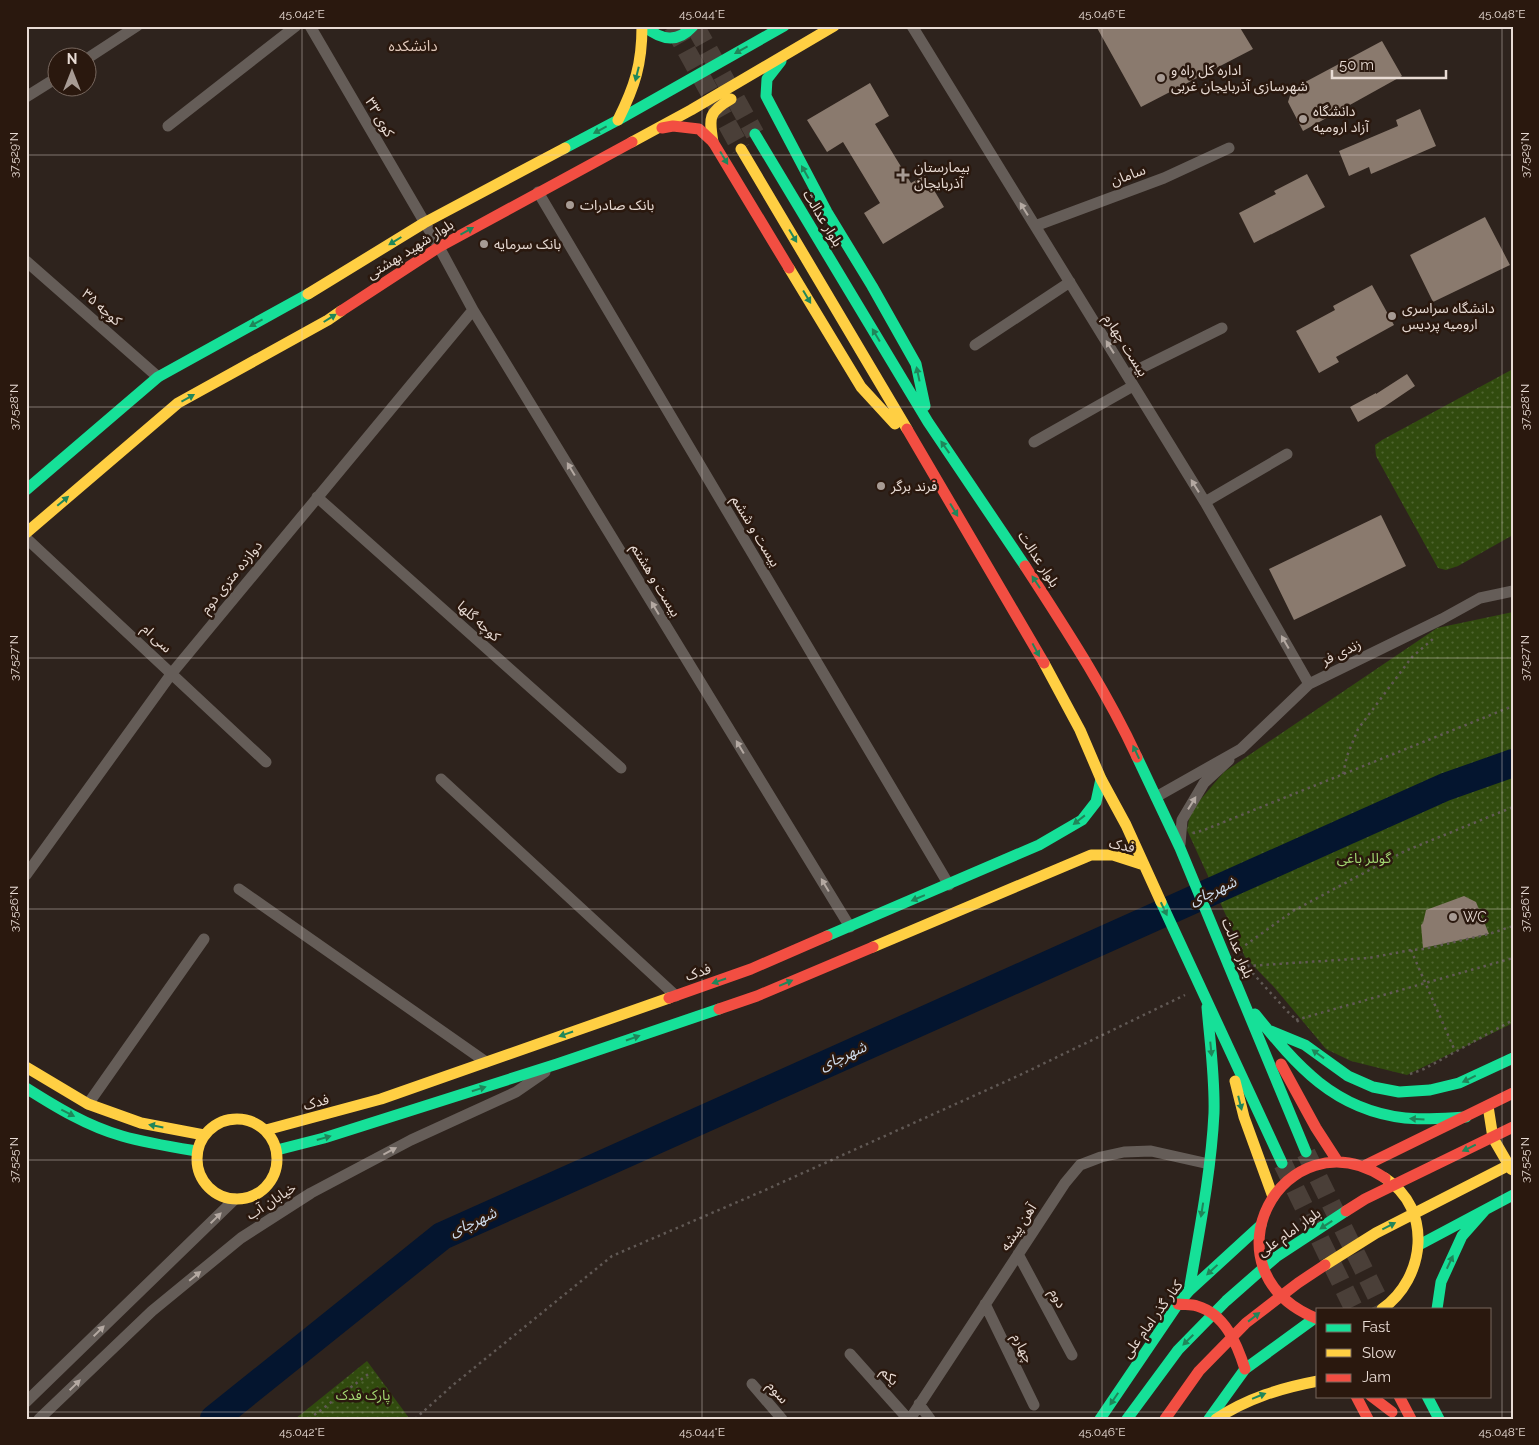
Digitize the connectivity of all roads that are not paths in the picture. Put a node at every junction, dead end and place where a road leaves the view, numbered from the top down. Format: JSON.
{"nodes":[{"id":1,"x":137,"y":26,"type":"edge"},
{"id":2,"x":296,"y":26,"type":"edge"},
{"id":3,"x":310,"y":26,"type":"edge"},
{"id":4,"x":643,"y":26,"type":"edge"},
{"id":5,"x":693,"y":26,"type":"edge"},
{"id":6,"x":784,"y":26,"type":"edge"},
{"id":7,"x":834,"y":26,"type":"edge"},
{"id":8,"x":912,"y":26,"type":"edge"},
{"id":9,"x":795,"y":50,"type":"junction"},
{"id":10,"x":98,"y":51,"type":"edge"},
{"id":11,"x":48,"y":83,"type":"edge"},
{"id":12,"x":740,"y":94,"type":"dead end"},
{"id":13,"x":26,"y":97,"type":"edge"},
{"id":14,"x":618,"y":120,"type":"junction"},
{"id":15,"x":168,"y":126,"type":"dead end"},
{"id":16,"x":654,"y":129,"type":"junction"},
{"id":17,"x":755,"y":134,"type":"tunnel mouth"},
{"id":18,"x":714,"y":142,"type":"junction"},
{"id":19,"x":1229,"y":148,"type":"dead end"},
{"id":20,"x":741,"y":149,"type":"tunnel mouth"},
{"id":21,"x":538,"y":192,"type":"junction"},
{"id":22,"x":424,"y":223,"type":"junction"},
{"id":23,"x":1035,"y":226,"type":"junction"},
{"id":24,"x":439,"y":247,"type":"junction"},
{"id":25,"x":26,"y":261,"type":"edge"},
{"id":26,"x":1070,"y":282,"type":"junction"},
{"id":27,"x":473,"y":310,"type":"junction"},
{"id":28,"x":1222,"y":328,"type":"dead end"},
{"id":29,"x":976,"y":345,"type":"dead end"},
{"id":30,"x":1127,"y":375,"type":"junction"},
{"id":31,"x":158,"y":377,"type":"junction"},
{"id":32,"x":1133,"y":386,"type":"junction"},
{"id":33,"x":928,"y":422,"type":"junction"},
{"id":34,"x":1034,"y":442,"type":"dead end"},
{"id":35,"x":921,"y":453,"type":"junction"},
{"id":36,"x":1287,"y":454,"type":"dead end"},
{"id":37,"x":26,"y":490,"type":"edge"},
{"id":38,"x":317,"y":497,"type":"junction"},
{"id":39,"x":1205,"y":502,"type":"junction"},
{"id":40,"x":26,"y":533,"type":"edge"},
{"id":41,"x":26,"y":538,"type":"edge"},
{"id":42,"x":1513,"y":591,"type":"edge"},
{"id":43,"x":172,"y":673,"type":"junction"},
{"id":44,"x":1309,"y":684,"type":"junction"},
{"id":45,"x":1241,"y":749,"type":"junction"},
{"id":46,"x":266,"y":762,"type":"dead end"},
{"id":47,"x":621,"y":768,"type":"dead end"},
{"id":48,"x":1101,"y":779,"type":"junction"},
{"id":49,"x":441,"y":780,"type":"dead end"},
{"id":50,"x":1156,"y":797,"type":"junction"},
{"id":51,"x":1180,"y":848,"type":"junction"},
{"id":52,"x":1144,"y":865,"type":"junction"},
{"id":53,"x":26,"y":875,"type":"edge"},
{"id":54,"x":949,"y":884,"type":"junction"},
{"id":55,"x":238,"y":888,"type":"dead end"},
{"id":56,"x":204,"y":939,"type":"dead end"},
{"id":57,"x":856,"y":939,"type":"junction"},
{"id":58,"x":1240,"y":995,"type":"junction"},
{"id":59,"x":676,"y":996,"type":"junction"},
{"id":60,"x":1206,"y":1000,"type":"junction"},
{"id":61,"x":1253,"y":1024,"type":"junction"},
{"id":62,"x":1267,"y":1029,"type":"junction"},
{"id":63,"x":1224,"y":1039,"type":"junction"},
{"id":64,"x":1513,"y":1058,"type":"edge"},
{"id":65,"x":486,"y":1062,"type":"junction"},
{"id":66,"x":557,"y":1064,"type":"junction"},
{"id":67,"x":26,"y":1067,"type":"edge"},
{"id":68,"x":26,"y":1088,"type":"edge"},
{"id":69,"x":1513,"y":1093,"type":"edge"},
{"id":70,"x":88,"y":1104,"type":"junction"},
{"id":71,"x":1488,"y":1106,"type":"junction"},
{"id":72,"x":1466,"y":1117,"type":"junction"},
{"id":73,"x":1513,"y":1127,"type":"edge"},
{"id":74,"x":1316,"y":1128,"type":"junction"},
{"id":75,"x":266,"y":1130,"type":"junction"},
{"id":76,"x":204,"y":1135,"type":"junction"},
{"id":77,"x":277,"y":1150,"type":"junction"},
{"id":78,"x":197,"y":1151,"type":"junction"},
{"id":79,"x":1256,"y":1151,"type":"junction"},
{"id":80,"x":1306,"y":1152,"type":"tunnel mouth"},
{"id":81,"x":1338,"y":1162,"type":"junction"},
{"id":82,"x":1282,"y":1163,"type":"tunnel mouth"},
{"id":83,"x":1513,"y":1163,"type":"edge"},
{"id":84,"x":1209,"y":1164,"type":"junction"},
{"id":85,"x":1364,"y":1166,"type":"junction"},
{"id":86,"x":1513,"y":1170,"type":"edge"},
{"id":87,"x":1513,"y":1195,"type":"edge"},
{"id":88,"x":1273,"y":1197,"type":"junction"},
{"id":89,"x":235,"y":1199,"type":"junction"},
{"id":90,"x":1485,"y":1210,"type":"junction"},
{"id":91,"x":1261,"y":1225,"type":"junction"},
{"id":92,"x":1419,"y":1245,"type":"junction"},
{"id":93,"x":1018,"y":1254,"type":"junction"},
{"id":94,"x":1189,"y":1291,"type":"junction"},
{"id":95,"x":1396,"y":1297,"type":"junction"},
{"id":96,"x":985,"y":1304,"type":"junction"},
{"id":97,"x":1178,"y":1304,"type":"junction"},
{"id":98,"x":1383,"y":1308,"type":"edge"},
{"id":99,"x":1401,"y":1308,"type":"edge"},
{"id":100,"x":1437,"y":1308,"type":"edge"},
{"id":101,"x":1316,"y":1318,"type":"edge"},
{"id":102,"x":1316,"y":1319,"type":"edge"},
{"id":103,"x":850,"y":1354,"type":"dead end"},
{"id":104,"x":1072,"y":1356,"type":"dead end"},
{"id":105,"x":1245,"y":1369,"type":"junction"},
{"id":106,"x":1316,"y":1381,"type":"edge"},
{"id":107,"x":752,"y":1384,"type":"dead end"},
{"id":108,"x":1357,"y":1398,"type":"edge"},
{"id":109,"x":1373,"y":1398,"type":"edge"},
{"id":110,"x":1384,"y":1398,"type":"edge"},
{"id":111,"x":1399,"y":1398,"type":"edge"},
{"id":112,"x":1428,"y":1398,"type":"edge"},
{"id":113,"x":1441,"y":1398,"type":"edge"},
{"id":114,"x":26,"y":1402,"type":"edge"},
{"id":115,"x":919,"y":1404,"type":"junction"},
{"id":116,"x":1034,"y":1405,"type":"dead end"},
{"id":117,"x":1394,"y":1415,"type":"edge"},
{"id":118,"x":39,"y":1419,"type":"edge"},
{"id":119,"x":782,"y":1419,"type":"edge"},
{"id":120,"x":909,"y":1419,"type":"edge"},
{"id":121,"x":930,"y":1419,"type":"edge"},
{"id":122,"x":1100,"y":1419,"type":"edge"},
{"id":123,"x":1127,"y":1419,"type":"edge"},
{"id":124,"x":1165,"y":1419,"type":"edge"},
{"id":125,"x":1209,"y":1419,"type":"edge"},
{"id":126,"x":1216,"y":1419,"type":"edge"},
{"id":127,"x":1368,"y":1419,"type":"edge"},
{"id":128,"x":1411,"y":1419,"type":"edge"},
{"id":129,"x":1439,"y":1419,"type":"edge"},
{"id":130,"x":1451,"y":1419,"type":"edge"}],
"edges":[{"from":1,"to":10,"type":"street"},
{"from":2,"to":15,"type":"street"},
{"from":3,"to":22,"type":"street","name":"کوی ۳۳"},
{"from":4,"to":5,"type":"main road"},
{"from":4,"to":14,"type":"main road","one_way":true},
{"from":6,"to":14,"type":"main road","name":"بلوار شهید بهشتی","one_way":true},
{"from":7,"to":9,"type":"main road","name":"بلوار شهید بهشتی"},
{"from":23,"to":8,"type":"street","name":"بیست چهارم","one_way":true},
{"from":9,"to":16,"type":"main road","name":"بلوار شهید بهشتی"},
{"from":33,"to":9,"type":"main road","one_way":true},
{"from":11,"to":13,"type":"street"},
{"from":12,"to":18,"type":"main road"},
{"from":14,"to":22,"type":"main road","name":"بلوار شهید بهشتی","one_way":true},
{"from":16,"to":18,"type":"main road"},
{"from":16,"to":21,"type":"main road","name":"بلوار شهید بهشتی"},
{"from":33,"to":17,"type":"main road","name":"بلوار عدالت","one_way":true},
{"from":18,"to":35,"type":"main road","one_way":true},
{"from":19,"to":23,"type":"street","name":"سامان"},
{"from":20,"to":35,"type":"main road","one_way":true},
{"from":24,"to":21,"type":"main road","name":"بلوار شهید بهشتی","one_way":true},
{"from":21,"to":54,"type":"street","name":"بیست و ششم"},
{"from":22,"to":24,"type":"street","name":"کوی ۳۳"},
{"from":22,"to":31,"type":"main road","name":"بلوار شهید بهشتی","one_way":true},
{"from":23,"to":26,"type":"street","name":"بیست چهارم"},
{"from":24,"to":27,"type":"street","name":"بیست و هشتم"},
{"from":40,"to":24,"type":"main road","name":"بلوار شهید بهشتی","one_way":true},
{"from":25,"to":31,"type":"street","name":"کوچه ۳۵"},
{"from":26,"to":29,"type":"street"},
{"from":30,"to":26,"type":"street","name":"بیست چهارم","one_way":true},
{"from":27,"to":38,"type":"street","name":"دوازده متری دوم"},
{"from":57,"to":27,"type":"street","name":"بیست و هشتم","one_way":true},
{"from":28,"to":30,"type":"street"},
{"from":30,"to":32,"type":"street","name":"بیست چهارم"},
{"from":31,"to":37,"type":"main road","name":"بلوار شهید بهشتی"},
{"from":32,"to":34,"type":"street"},
{"from":39,"to":32,"type":"street","name":"بیست چهارم","one_way":true},
{"from":50,"to":33,"type":"main road","name":"بلوار عدالت","one_way":true},
{"from":35,"to":48,"type":"main road","one_way":true},
{"from":36,"to":39,"type":"street"},
{"from":38,"to":43,"type":"street","name":"دوازده متری دوم"},
{"from":38,"to":47,"type":"street","name":"کوچه گلها"},
{"from":44,"to":39,"type":"street","name":"بیست چهارم","one_way":true},
{"from":41,"to":43,"type":"street","name":"سی ام"},
{"from":42,"to":44,"type":"street","name":"زندی فر"},
{"from":43,"to":46,"type":"street","name":"سی ام"},
{"from":43,"to":53,"type":"street","name":"دوازده متری دوم"},
{"from":44,"to":45,"type":"street","name":"زندی فر"},
{"from":45,"to":50,"type":"street","name":"زندی فر"},
{"from":51,"to":45,"type":"street","one_way":true},
{"from":48,"to":52,"type":"main road"},
{"from":48,"to":54,"type":"main road","name":"فدک","one_way":true},
{"from":49,"to":59,"type":"street"},
{"from":50,"to":51,"type":"main road","name":"بلوار عدالت"},
{"from":51,"to":58,"type":"main road","name":"بلوار عدالت"},
{"from":52,"to":57,"type":"main road","name":"فدک"},
{"from":52,"to":60,"type":"main road","one_way":true},
{"from":54,"to":57,"type":"main road","name":"فدک","one_way":true},
{"from":55,"to":65,"type":"street"},
{"from":56,"to":70,"type":"street"},
{"from":57,"to":59,"type":"main road","name":"فدک","one_way":true},
{"from":66,"to":57,"type":"main road","name":"فدک","one_way":true},
{"from":58,"to":61,"type":"main road","name":"بلوار عدالت"},
{"from":58,"to":62,"type":"main road"},
{"from":59,"to":65,"type":"main road","name":"فدک","one_way":true},
{"from":60,"to":63,"type":"main road"},
{"from":60,"to":84,"type":"main road","one_way":true},
{"from":61,"to":74,"type":"main road"},
{"from":61,"to":80,"type":"main road"},
{"from":64,"to":62,"type":"main road","one_way":true},
{"from":72,"to":62,"type":"main road","one_way":true},
{"from":63,"to":79,"type":"main road","one_way":true},
{"from":63,"to":82,"type":"main road"},
{"from":65,"to":75,"type":"main road","name":"فدک"},
{"from":77,"to":66,"type":"main road","name":"فدک","one_way":true},
{"from":118,"to":66,"type":"street","name":"خیابان آب","one_way":true},
{"from":67,"to":70,"type":"main road"},
{"from":68,"to":78,"type":"main road","one_way":true},
{"from":69,"to":71,"type":"main road"},
{"from":76,"to":70,"type":"main road","one_way":true},
{"from":71,"to":72,"type":"main road"},
{"from":71,"to":86,"type":"main road"},
{"from":72,"to":85,"type":"main road"},
{"from":73,"to":123,"type":"main road","name":"بلوار امام علی","one_way":true},
{"from":74,"to":79,"type":"main road"},
{"from":74,"to":81,"type":"main road"},
{"from":75,"to":76,"type":"main road"},
{"from":75,"to":77,"type":"main road"},
{"from":76,"to":78,"type":"main road"},
{"from":77,"to":89,"type":"main road"},
{"from":78,"to":89,"type":"main road"},
{"from":79,"to":88,"type":"main road"},
{"from":81,"to":85,"type":"main road"},
{"from":81,"to":88,"type":"main road"},
{"from":124,"to":83,"type":"main road","one_way":true},
{"from":84,"to":93,"type":"street","name":"آهن پیشه"},
{"from":84,"to":94,"type":"main road","one_way":true},
{"from":85,"to":92,"type":"main road"},
{"from":87,"to":90,"type":"main road"},
{"from":88,"to":91,"type":"main road"},
{"from":114,"to":89,"type":"street","name":"خیابان آب","one_way":true},
{"from":90,"to":92,"type":"main road"},
{"from":100,"to":90,"type":"main road","one_way":true},
{"from":91,"to":94,"type":"main road","name":"کنار گذر امام علی","one_way":true},
{"from":91,"to":101,"type":"main road"},
{"from":92,"to":95,"type":"main road"},
{"from":93,"to":96,"type":"street","name":"آهن پیشه"},
{"from":93,"to":104,"type":"street","name":"دوم"},
{"from":94,"to":97,"type":"main road","name":"کنار گذر امام علی"},
{"from":95,"to":98,"type":"main road"},
{"from":95,"to":99,"type":"main road"},
{"from":96,"to":115,"type":"street","name":"آهن پیشه"},
{"from":96,"to":116,"type":"street","name":"چهارم"},
{"from":97,"to":105,"type":"main road"},
{"from":97,"to":122,"type":"main road","name":"کنار گذر امام علی","one_way":true},
{"from":102,"to":105,"type":"main road"},
{"from":103,"to":120,"type":"street","name":"یکم"},
{"from":105,"to":125,"type":"main road"},
{"from":126,"to":106,"type":"main road","one_way":true},
{"from":107,"to":119,"type":"street","name":"سوم"},
{"from":108,"to":127,"type":"main road"},
{"from":109,"to":117,"type":"main road"},
{"from":110,"to":117,"type":"main road"},
{"from":111,"to":128,"type":"main road"},
{"from":112,"to":129,"type":"main road"},
{"from":113,"to":130,"type":"main road"},
{"from":115,"to":120,"type":"street","name":"آهن پیشه"},
{"from":115,"to":121,"type":"street"}]}
